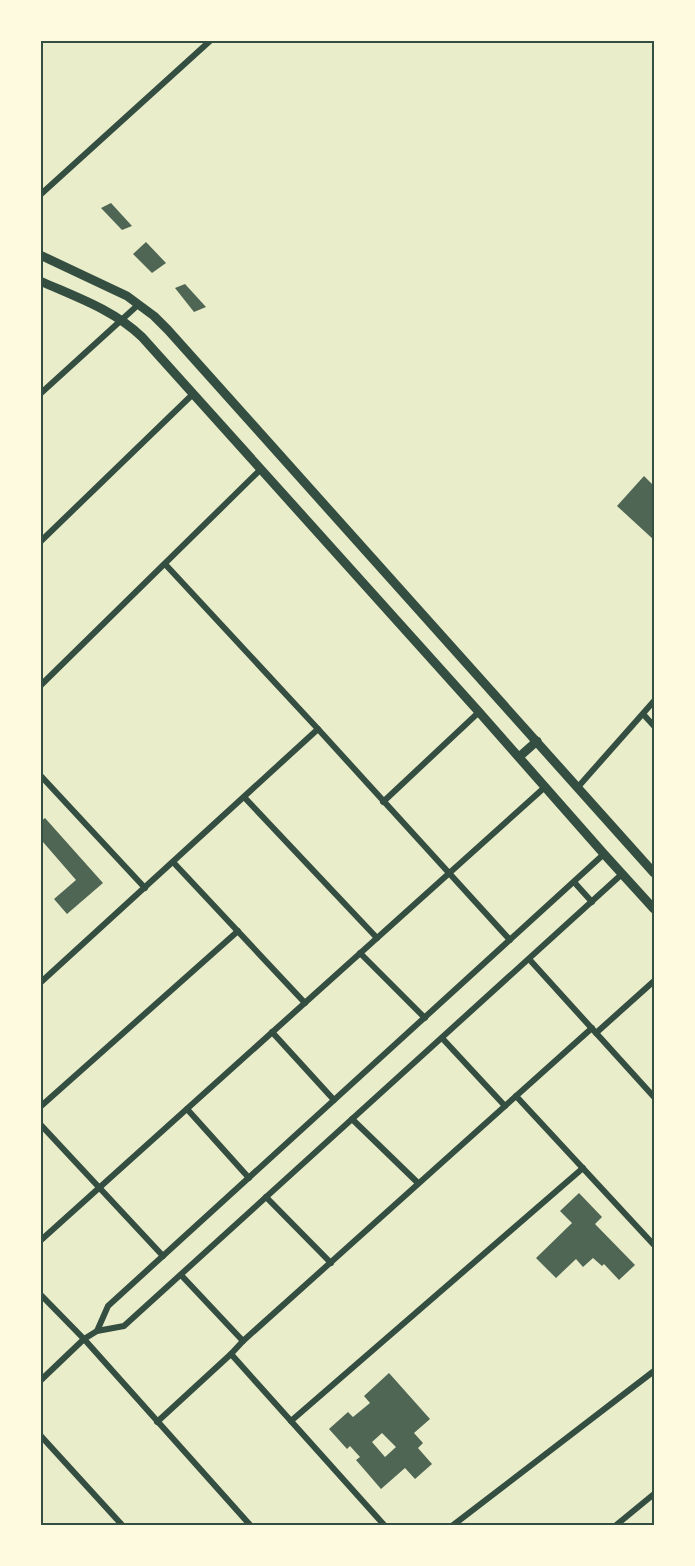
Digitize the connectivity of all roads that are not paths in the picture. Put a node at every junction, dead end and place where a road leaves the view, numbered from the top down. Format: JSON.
{"nodes":[{"id":1,"x":211,"y":40,"type":"edge"},
{"id":2,"x":40,"y":195,"type":"edge"},
{"id":3,"x":40,"y":255,"type":"edge"},
{"id":4,"x":40,"y":281,"type":"edge"},
{"id":5,"x":139,"y":303,"type":"junction"},
{"id":6,"x":121,"y":319,"type":"junction"},
{"id":7,"x":40,"y":394,"type":"edge"},
{"id":8,"x":193,"y":394,"type":"junction"},
{"id":9,"x":261,"y":469,"type":"junction"},
{"id":10,"x":40,"y":543,"type":"edge"},
{"id":11,"x":165,"y":564,"type":"junction"},
{"id":12,"x":41,"y":686,"type":"edge"},
{"id":13,"x":654,"y":701,"type":"edge"},
{"id":14,"x":479,"y":712,"type":"junction"},
{"id":15,"x":643,"y":714,"type":"junction"},
{"id":16,"x":654,"y":726,"type":"edge"},
{"id":17,"x":318,"y":729,"type":"junction"},
{"id":18,"x":537,"y":741,"type":"junction"},
{"id":19,"x":519,"y":757,"type":"junction"},
{"id":20,"x":40,"y":775,"type":"edge"},
{"id":21,"x":544,"y":787,"type":"junction"},
{"id":22,"x":578,"y":787,"type":"junction"},
{"id":23,"x":244,"y":797,"type":"junction"},
{"id":24,"x":383,"y":802,"type":"junction"},
{"id":25,"x":604,"y":854,"type":"junction"},
{"id":26,"x":173,"y":862,"type":"junction"},
{"id":27,"x":449,"y":873,"type":"junction"},
{"id":28,"x":654,"y":873,"type":"edge"},
{"id":29,"x":622,"y":874,"type":"junction"},
{"id":30,"x":574,"y":882,"type":"junction"},
{"id":31,"x":145,"y":888,"type":"junction"},
{"id":32,"x":592,"y":902,"type":"junction"},
{"id":33,"x":654,"y":909,"type":"edge"},
{"id":34,"x":238,"y":931,"type":"junction"},
{"id":35,"x":376,"y":938,"type":"junction"},
{"id":36,"x":510,"y":940,"type":"junction"},
{"id":37,"x":360,"y":953,"type":"junction"},
{"id":38,"x":529,"y":959,"type":"junction"},
{"id":39,"x":42,"y":978,"type":"edge"},
{"id":40,"x":654,"y":981,"type":"edge"},
{"id":41,"x":304,"y":1003,"type":"junction"},
{"id":42,"x":425,"y":1018,"type":"junction"},
{"id":43,"x":594,"y":1031,"type":"junction"},
{"id":44,"x":272,"y":1032,"type":"junction"},
{"id":45,"x":442,"y":1038,"type":"junction"},
{"id":46,"x":516,"y":1096,"type":"junction"},
{"id":47,"x":654,"y":1097,"type":"edge"},
{"id":48,"x":334,"y":1100,"type":"junction"},
{"id":49,"x":505,"y":1106,"type":"junction"},
{"id":50,"x":40,"y":1107,"type":"edge"},
{"id":51,"x":187,"y":1109,"type":"junction"},
{"id":52,"x":352,"y":1119,"type":"junction"},
{"id":53,"x":40,"y":1124,"type":"edge"},
{"id":54,"x":583,"y":1168,"type":"junction"},
{"id":55,"x":249,"y":1178,"type":"junction"},
{"id":56,"x":418,"y":1184,"type":"junction"},
{"id":57,"x":99,"y":1188,"type":"junction"},
{"id":58,"x":266,"y":1197,"type":"junction"},
{"id":59,"x":40,"y":1241,"type":"edge"},
{"id":60,"x":654,"y":1245,"type":"edge"},
{"id":61,"x":163,"y":1256,"type":"junction"},
{"id":62,"x":330,"y":1263,"type":"junction"},
{"id":63,"x":181,"y":1275,"type":"junction"},
{"id":64,"x":40,"y":1294,"type":"edge"},
{"id":65,"x":97,"y":1331,"type":"junction"},
{"id":66,"x":84,"y":1339,"type":"junction"},
{"id":67,"x":243,"y":1341,"type":"junction"},
{"id":68,"x":231,"y":1354,"type":"junction"},
{"id":69,"x":654,"y":1371,"type":"edge"},
{"id":70,"x":40,"y":1381,"type":"edge"},
{"id":71,"x":291,"y":1421,"type":"junction"},
{"id":72,"x":157,"y":1422,"type":"junction"},
{"id":73,"x":40,"y":1435,"type":"edge"},
{"id":74,"x":654,"y":1494,"type":"edge"},
{"id":75,"x":123,"y":1526,"type":"edge"},
{"id":76,"x":250,"y":1526,"type":"edge"},
{"id":77,"x":385,"y":1526,"type":"edge"},
{"id":78,"x":452,"y":1526,"type":"edge"},
{"id":79,"x":615,"y":1526,"type":"edge"}],
"edges":[{"from":1,"to":2,"type":"street"},
{"from":3,"to":5,"type":"street"},
{"from":4,"to":6,"type":"street"},
{"from":5,"to":6,"type":"street"},
{"from":5,"to":18,"type":"street"},
{"from":6,"to":7,"type":"street"},
{"from":6,"to":8,"type":"street"},
{"from":8,"to":9,"type":"street"},
{"from":8,"to":10,"type":"street"},
{"from":9,"to":11,"type":"street"},
{"from":9,"to":14,"type":"street"},
{"from":11,"to":12,"type":"street"},
{"from":11,"to":17,"type":"street"},
{"from":13,"to":15,"type":"street"},
{"from":14,"to":19,"type":"street"},
{"from":14,"to":24,"type":"street"},
{"from":15,"to":16,"type":"street"},
{"from":15,"to":22,"type":"street"},
{"from":17,"to":23,"type":"street"},
{"from":17,"to":24,"type":"street"},
{"from":18,"to":19,"type":"street"},
{"from":18,"to":22,"type":"street"},
{"from":19,"to":21,"type":"street"},
{"from":20,"to":31,"type":"street"},
{"from":21,"to":25,"type":"street"},
{"from":21,"to":27,"type":"street"},
{"from":22,"to":28,"type":"street"},
{"from":23,"to":26,"type":"street"},
{"from":23,"to":35,"type":"street"},
{"from":24,"to":27,"type":"street"},
{"from":25,"to":29,"type":"street"},
{"from":25,"to":30,"type":"street"},
{"from":26,"to":31,"type":"street"},
{"from":26,"to":34,"type":"street"},
{"from":27,"to":35,"type":"street"},
{"from":27,"to":36,"type":"street"},
{"from":29,"to":32,"type":"street"},
{"from":29,"to":33,"type":"street"},
{"from":30,"to":32,"type":"street"},
{"from":30,"to":36,"type":"street"},
{"from":31,"to":39,"type":"street"},
{"from":32,"to":38,"type":"street"},
{"from":34,"to":41,"type":"street"},
{"from":34,"to":50,"type":"street"},
{"from":35,"to":37,"type":"street"},
{"from":36,"to":42,"type":"street"},
{"from":37,"to":41,"type":"street"},
{"from":37,"to":42,"type":"street"},
{"from":38,"to":43,"type":"street"},
{"from":38,"to":45,"type":"street"},
{"from":40,"to":43,"type":"street"},
{"from":41,"to":44,"type":"street"},
{"from":42,"to":48,"type":"street"},
{"from":43,"to":46,"type":"street"},
{"from":43,"to":47,"type":"street"},
{"from":44,"to":48,"type":"street"},
{"from":44,"to":51,"type":"street"},
{"from":45,"to":49,"type":"street"},
{"from":45,"to":52,"type":"street"},
{"from":46,"to":49,"type":"street"},
{"from":46,"to":54,"type":"street"},
{"from":48,"to":55,"type":"street"},
{"from":49,"to":56,"type":"street"},
{"from":51,"to":55,"type":"street"},
{"from":51,"to":57,"type":"street"},
{"from":52,"to":56,"type":"street"},
{"from":52,"to":58,"type":"street"},
{"from":53,"to":57,"type":"street"},
{"from":54,"to":60,"type":"street"},
{"from":54,"to":71,"type":"street"},
{"from":55,"to":61,"type":"street"},
{"from":56,"to":62,"type":"street"},
{"from":57,"to":59,"type":"street"},
{"from":57,"to":61,"type":"street"},
{"from":58,"to":62,"type":"street"},
{"from":58,"to":63,"type":"street"},
{"from":61,"to":65,"type":"street"},
{"from":62,"to":67,"type":"street"},
{"from":63,"to":65,"type":"street"},
{"from":63,"to":67,"type":"street"},
{"from":64,"to":66,"type":"street"},
{"from":65,"to":66,"type":"street"},
{"from":66,"to":70,"type":"street"},
{"from":66,"to":72,"type":"street"},
{"from":67,"to":68,"type":"street"},
{"from":68,"to":71,"type":"street"},
{"from":68,"to":72,"type":"street"},
{"from":69,"to":78,"type":"street"},
{"from":71,"to":77,"type":"street"},
{"from":72,"to":76,"type":"street"},
{"from":73,"to":75,"type":"street"},
{"from":74,"to":79,"type":"street"}]}
